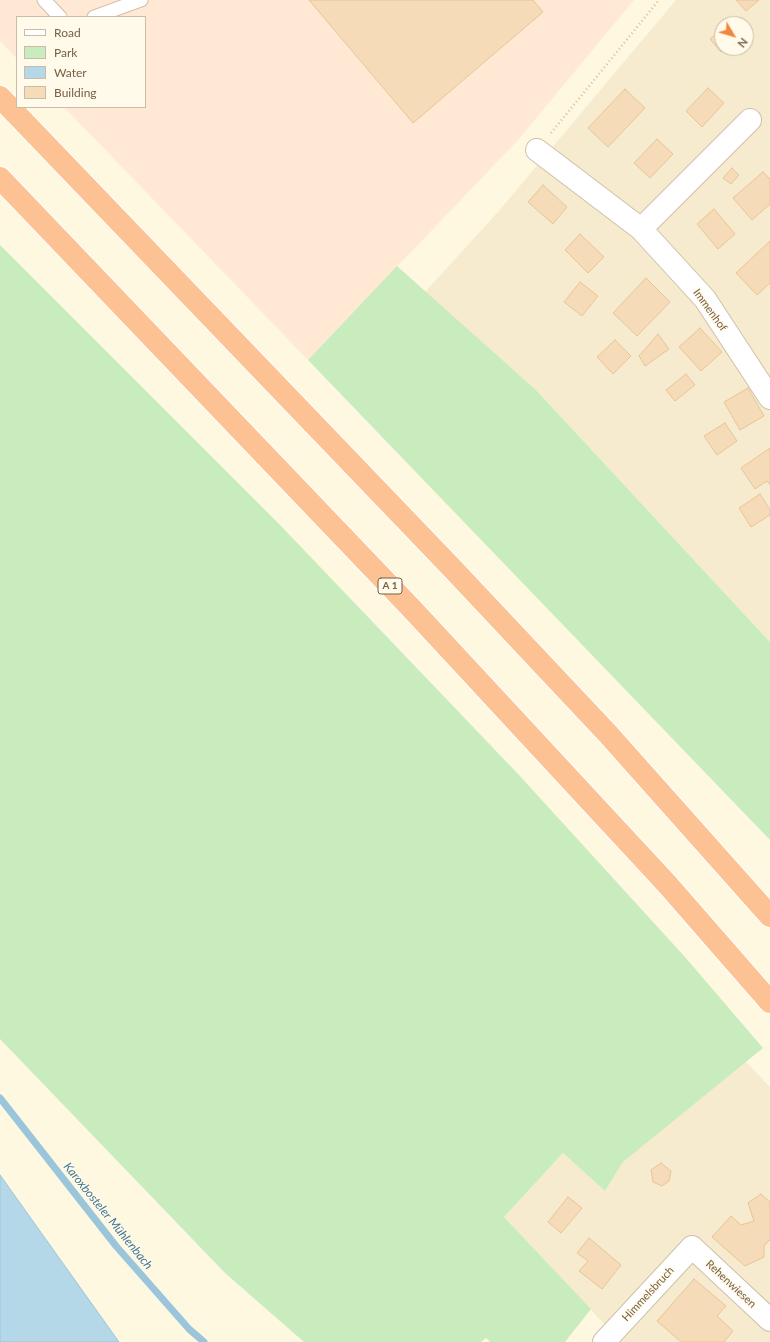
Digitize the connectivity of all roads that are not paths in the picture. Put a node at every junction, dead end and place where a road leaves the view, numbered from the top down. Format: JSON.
{"nodes":[{"id":1,"x":44,"y":0,"type":"edge"},
{"id":2,"x":141,"y":0,"type":"edge"},
{"id":3,"x":59,"y":16,"type":"edge"},
{"id":4,"x":97,"y":16,"type":"edge"},
{"id":5,"x":0,"y":97,"type":"edge"},
{"id":6,"x":750,"y":120,"type":"dead end"},
{"id":7,"x":537,"y":150,"type":"road end"},
{"id":8,"x":0,"y":178,"type":"edge"},
{"id":9,"x":642,"y":229,"type":"junction"},
{"id":10,"x":770,"y":398,"type":"edge"},
{"id":11,"x":770,"y":916,"type":"edge"},
{"id":12,"x":770,"y":1002,"type":"edge"},
{"id":13,"x":692,"y":1247,"type":"joint"},
{"id":14,"x":770,"y":1320,"type":"edge"},
{"id":15,"x":604,"y":1342,"type":"edge"}],
"edges":[{"from":1,"to":3,"type":"lane"},
{"from":2,"to":4,"type":"lane"},
{"from":5,"to":11,"type":"highway"},
{"from":6,"to":9,"type":"street"},
{"from":7,"to":9,"type":"street","name":"Immenhof"},
{"from":8,"to":12,"type":"highway","number":"A 1"},
{"from":9,"to":10,"type":"street","name":"Immenhof"},
{"from":13,"to":14,"type":"street","name":"Rehenwiesen"},
{"from":13,"to":15,"type":"street","name":"Himmelsbruch"}]}
